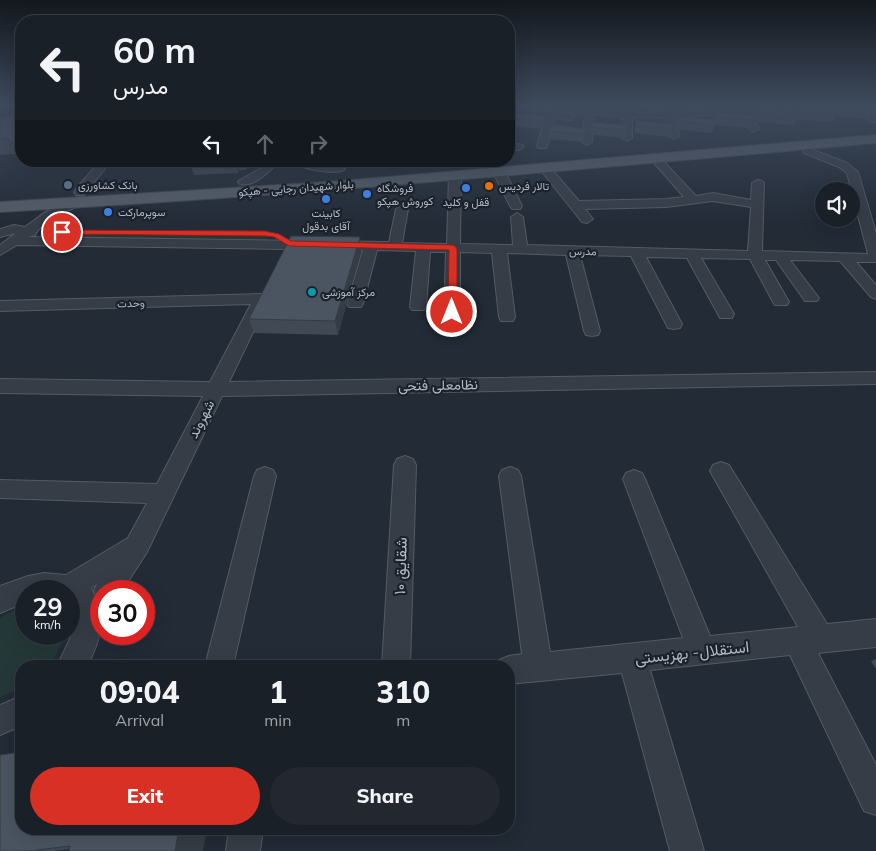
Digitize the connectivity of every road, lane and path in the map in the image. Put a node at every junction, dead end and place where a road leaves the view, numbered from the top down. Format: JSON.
{"nodes":[{"id":1,"x":548,"y":144,"type":"edge"},
{"id":2,"x":762,"y":144,"type":"edge"},
{"id":3,"x":802,"y":144,"type":"edge"},
{"id":4,"x":876,"y":145,"type":"edge"},
{"id":5,"x":601,"y":148,"type":"dead end"},
{"id":6,"x":735,"y":148,"type":"junction"},
{"id":7,"x":515,"y":149,"type":"edge"},
{"id":8,"x":548,"y":149,"type":"joint"},
{"id":9,"x":573,"y":150,"type":"dead end"},
{"id":10,"x":808,"y":151,"type":"junction"},
{"id":11,"x":722,"y":158,"type":"junction"},
{"id":12,"x":515,"y":163,"type":"edge"},
{"id":13,"x":660,"y":164,"type":"junction"},
{"id":14,"x":101,"y":167,"type":"edge"},
{"id":15,"x":274,"y":167,"type":"edge"},
{"id":16,"x":320,"y":167,"type":"edge"},
{"id":17,"x":459,"y":167,"type":"edge"},
{"id":18,"x":354,"y":168,"type":"dead end"},
{"id":19,"x":339,"y":169,"type":"junction"},
{"id":20,"x":499,"y":172,"type":"junction"},
{"id":21,"x":549,"y":173,"type":"junction"},
{"id":22,"x":455,"y":175,"type":"junction"},
{"id":23,"x":314,"y":177,"type":"junction"},
{"id":24,"x":244,"y":182,"type":"junction"},
{"id":25,"x":758,"y":184,"type":"dead end"},
{"id":26,"x":0,"y":196,"type":"edge"},
{"id":27,"x":76,"y":198,"type":"junction"},
{"id":28,"x":694,"y":200,"type":"junction"},
{"id":29,"x":576,"y":204,"type":"junction"},
{"id":30,"x":618,"y":204,"type":"junction"},
{"id":31,"x":756,"y":204,"type":"junction"},
{"id":32,"x":0,"y":207,"type":"edge"},
{"id":33,"x":402,"y":210,"type":"dead end"},
{"id":34,"x":587,"y":219,"type":"dead end"},
{"id":35,"x":622,"y":220,"type":"dead end"},
{"id":36,"x":27,"y":232,"type":"junction"},
{"id":37,"x":0,"y":233,"type":"edge"},
{"id":38,"x":14,"y":241,"type":"junction"},
{"id":39,"x":289,"y":244,"type":"junction"},
{"id":40,"x":371,"y":246,"type":"junction"},
{"id":41,"x":395,"y":246,"type":"junction"},
{"id":42,"x":423,"y":247,"type":"junction"},
{"id":43,"x":453,"y":248,"type":"junction"},
{"id":44,"x":499,"y":249,"type":"junction"},
{"id":45,"x":520,"y":249,"type":"junction"},
{"id":46,"x":0,"y":251,"type":"edge"},
{"id":47,"x":572,"y":251,"type":"junction"},
{"id":48,"x":636,"y":252,"type":"junction"},
{"id":49,"x":692,"y":254,"type":"junction"},
{"id":50,"x":755,"y":256,"type":"junction"},
{"id":51,"x":780,"y":256,"type":"junction"},
{"id":52,"x":876,"y":257,"type":"edge"},
{"id":53,"x":845,"y":258,"type":"junction"},
{"id":54,"x":278,"y":266,"type":"edge"},
{"id":55,"x":266,"y":291,"type":"joint"},
{"id":56,"x":876,"y":294,"type":"edge"},
{"id":57,"x":811,"y":298,"type":"dead end"},
{"id":58,"x":781,"y":302,"type":"dead end"},
{"id":59,"x":356,"y":304,"type":"dead end"},
{"id":60,"x":0,"y":306,"type":"edge"},
{"id":61,"x":418,"y":307,"type":"dead end"},
{"id":62,"x":452,"y":312,"type":"dead end"},
{"id":63,"x":726,"y":314,"type":"dead end"},
{"id":64,"x":507,"y":317,"type":"dead end"},
{"id":65,"x":674,"y":324,"type":"dead end"},
{"id":66,"x":592,"y":331,"type":"dead end"},
{"id":67,"x":876,"y":378,"type":"edge"},
{"id":68,"x":0,"y":386,"type":"edge"},
{"id":69,"x":216,"y":389,"type":"junction"},
{"id":70,"x":405,"y":465,"type":"dead end"},
{"id":71,"x":721,"y":471,"type":"dead end"},
{"id":72,"x":265,"y":476,"type":"dead end"},
{"id":73,"x":510,"y":476,"type":"dead end"},
{"id":74,"x":634,"y":480,"type":"dead end"},
{"id":75,"x":0,"y":489,"type":"edge"},
{"id":76,"x":164,"y":494,"type":"junction"},
{"id":77,"x":138,"y":544,"type":"junction"},
{"id":78,"x":80,"y":580,"type":"edge"},
{"id":79,"x":114,"y":580,"type":"edge"},
{"id":80,"x":15,"y":589,"type":"edge"},
{"id":81,"x":0,"y":592,"type":"edge"},
{"id":82,"x":15,"y":592,"type":"edge"},
{"id":83,"x":80,"y":596,"type":"edge"},
{"id":84,"x":0,"y":600,"type":"edge"},
{"id":85,"x":90,"y":607,"type":"edge"},
{"id":86,"x":90,"y":624,"type":"edge"},
{"id":87,"x":876,"y":633,"type":"edge"},
{"id":88,"x":808,"y":640,"type":"junction"},
{"id":89,"x":702,"y":650,"type":"junction"},
{"id":90,"x":632,"y":658,"type":"junction"},
{"id":91,"x":75,"y":660,"type":"edge"},
{"id":92,"x":220,"y":660,"type":"edge"},
{"id":93,"x":396,"y":660,"type":"edge"},
{"id":94,"x":538,"y":667,"type":"junction"},
{"id":95,"x":515,"y":669,"type":"edge"},
{"id":96,"x":876,"y":799,"type":"edge"},
{"id":97,"x":245,"y":835,"type":"edge"},
{"id":98,"x":243,"y":851,"type":"edge"},
{"id":99,"x":687,"y":851,"type":"edge"}],
"edges":[{"from":1,"to":8,"type":"street"},
{"from":2,"to":6,"type":"main road"},
{"from":3,"to":6,"type":"main road"},
{"from":4,"to":10,"type":"main road"},
{"from":5,"to":9,"type":"main road"},
{"from":6,"to":11,"type":"main road"},
{"from":6,"to":12,"type":"main road","name":"بلوار شهیدان رجایی - هپکو"},
{"from":6,"to":20,"type":"main road","name":"بلوار شهیدان رجایی - هپکو"},
{"from":7,"to":8,"type":"main road"},
{"from":10,"to":11,"type":"main road"},
{"from":10,"to":52,"type":"street"},
{"from":11,"to":13,"type":"main road"},
{"from":13,"to":21,"type":"main road"},
{"from":13,"to":28,"type":"street"},
{"from":14,"to":27,"type":"street"},
{"from":15,"to":24,"type":"street"},
{"from":16,"to":19,"type":"street"},
{"from":17,"to":23,"type":"main road","name":"بلوار شهیدان رجایی - هپکو"},
{"from":18,"to":19,"type":"main road"},
{"from":19,"to":23,"type":"main road"},
{"from":20,"to":21,"type":"main road"},
{"from":20,"to":22,"type":"main road","name":"بلوار شهیدان رجایی - هپکو"},
{"from":20,"to":45,"type":"street"},
{"from":21,"to":29,"type":"street"},
{"from":22,"to":27,"type":"main road","name":"بلوار شهیدان رجایی - هپکو"},
{"from":22,"to":43,"type":"street"},
{"from":23,"to":24,"type":"main road","name":"بلوار شهیدان رجایی - هپکو"},
{"from":24,"to":27,"type":"main road","name":"بلوار شهیدان رجایی - هپکو"},
{"from":25,"to":31,"type":"street"},
{"from":26,"to":27,"type":"main road","name":"بلوار شهیدان رجایی - هپکو"},
{"from":27,"to":32,"type":"main road","name":"بلوار شهیدان رجایی - هپکو"},
{"from":27,"to":36,"type":"street"},
{"from":28,"to":30,"type":"street"},
{"from":28,"to":31,"type":"street"},
{"from":29,"to":30,"type":"street"},
{"from":29,"to":34,"type":"street"},
{"from":30,"to":35,"type":"street"},
{"from":31,"to":50,"type":"street"},
{"from":33,"to":41,"type":"street"},
{"from":36,"to":37,"type":"street","name":"مدرس"},
{"from":36,"to":38,"type":"street"},
{"from":36,"to":39,"type":"street","name":"مدرس"},
{"from":38,"to":39,"type":"street","name":"مدرس"},
{"from":38,"to":46,"type":"street"},
{"from":39,"to":40,"type":"street","name":"مدرس"},
{"from":39,"to":54,"type":"street"},
{"from":40,"to":41,"type":"street","name":"مدرس"},
{"from":40,"to":59,"type":"street"},
{"from":41,"to":42,"type":"street","name":"مدرس"},
{"from":42,"to":43,"type":"street","name":"مدرس"},
{"from":42,"to":61,"type":"street"},
{"from":43,"to":44,"type":"street","name":"مدرس"},
{"from":43,"to":62,"type":"street"},
{"from":44,"to":45,"type":"street","name":"مدرس"},
{"from":44,"to":64,"type":"street"},
{"from":45,"to":47,"type":"street","name":"مدرس"},
{"from":47,"to":48,"type":"street","name":"مدرس"},
{"from":47,"to":66,"type":"street"},
{"from":48,"to":49,"type":"street","name":"مدرس"},
{"from":48,"to":65,"type":"street"},
{"from":49,"to":50,"type":"street","name":"مدرس"},
{"from":49,"to":63,"type":"street"},
{"from":50,"to":51,"type":"street","name":"مدرس"},
{"from":50,"to":58,"type":"street"},
{"from":51,"to":53,"type":"street","name":"مدرس"},
{"from":51,"to":57,"type":"street"},
{"from":52,"to":53,"type":"street","name":"مدرس"},
{"from":53,"to":56,"type":"street"},
{"from":55,"to":60,"type":"street","name":"وحدت"},
{"from":55,"to":69,"type":"street","name":"شهروند"},
{"from":67,"to":69,"type":"street","name":"نظامعلی فتحی"},
{"from":68,"to":69,"type":"street","name":"نظامعلی فتحی"},
{"from":69,"to":76,"type":"street","name":"شهروند"},
{"from":70,"to":93,"type":"street","name":"شقایق ۱۰"},
{"from":71,"to":88,"type":"street"},
{"from":72,"to":92,"type":"street"},
{"from":73,"to":94,"type":"street"},
{"from":74,"to":89,"type":"street"},
{"from":75,"to":76,"type":"street"},
{"from":76,"to":77,"type":"street","name":"شهروند"},
{"from":77,"to":78,"type":"street"},
{"from":77,"to":79,"type":"street","name":"شهروند"},
{"from":80,"to":81,"type":"street"},
{"from":82,"to":84,"type":"street"},
{"from":83,"to":85,"type":"street"},
{"from":86,"to":91,"type":"street"},
{"from":87,"to":88,"type":"street","name":"استقلال- بهزیستی"},
{"from":88,"to":89,"type":"street","name":"استقلال- بهزیستی"},
{"from":88,"to":96,"type":"street"},
{"from":89,"to":90,"type":"street","name":"استقلال- بهزیستی"},
{"from":90,"to":94,"type":"street","name":"استقلال- بهزیستی"},
{"from":90,"to":99,"type":"street"},
{"from":94,"to":95,"type":"street","name":"استقلال- بهزیستی"},
{"from":97,"to":98,"type":"street"}]}
